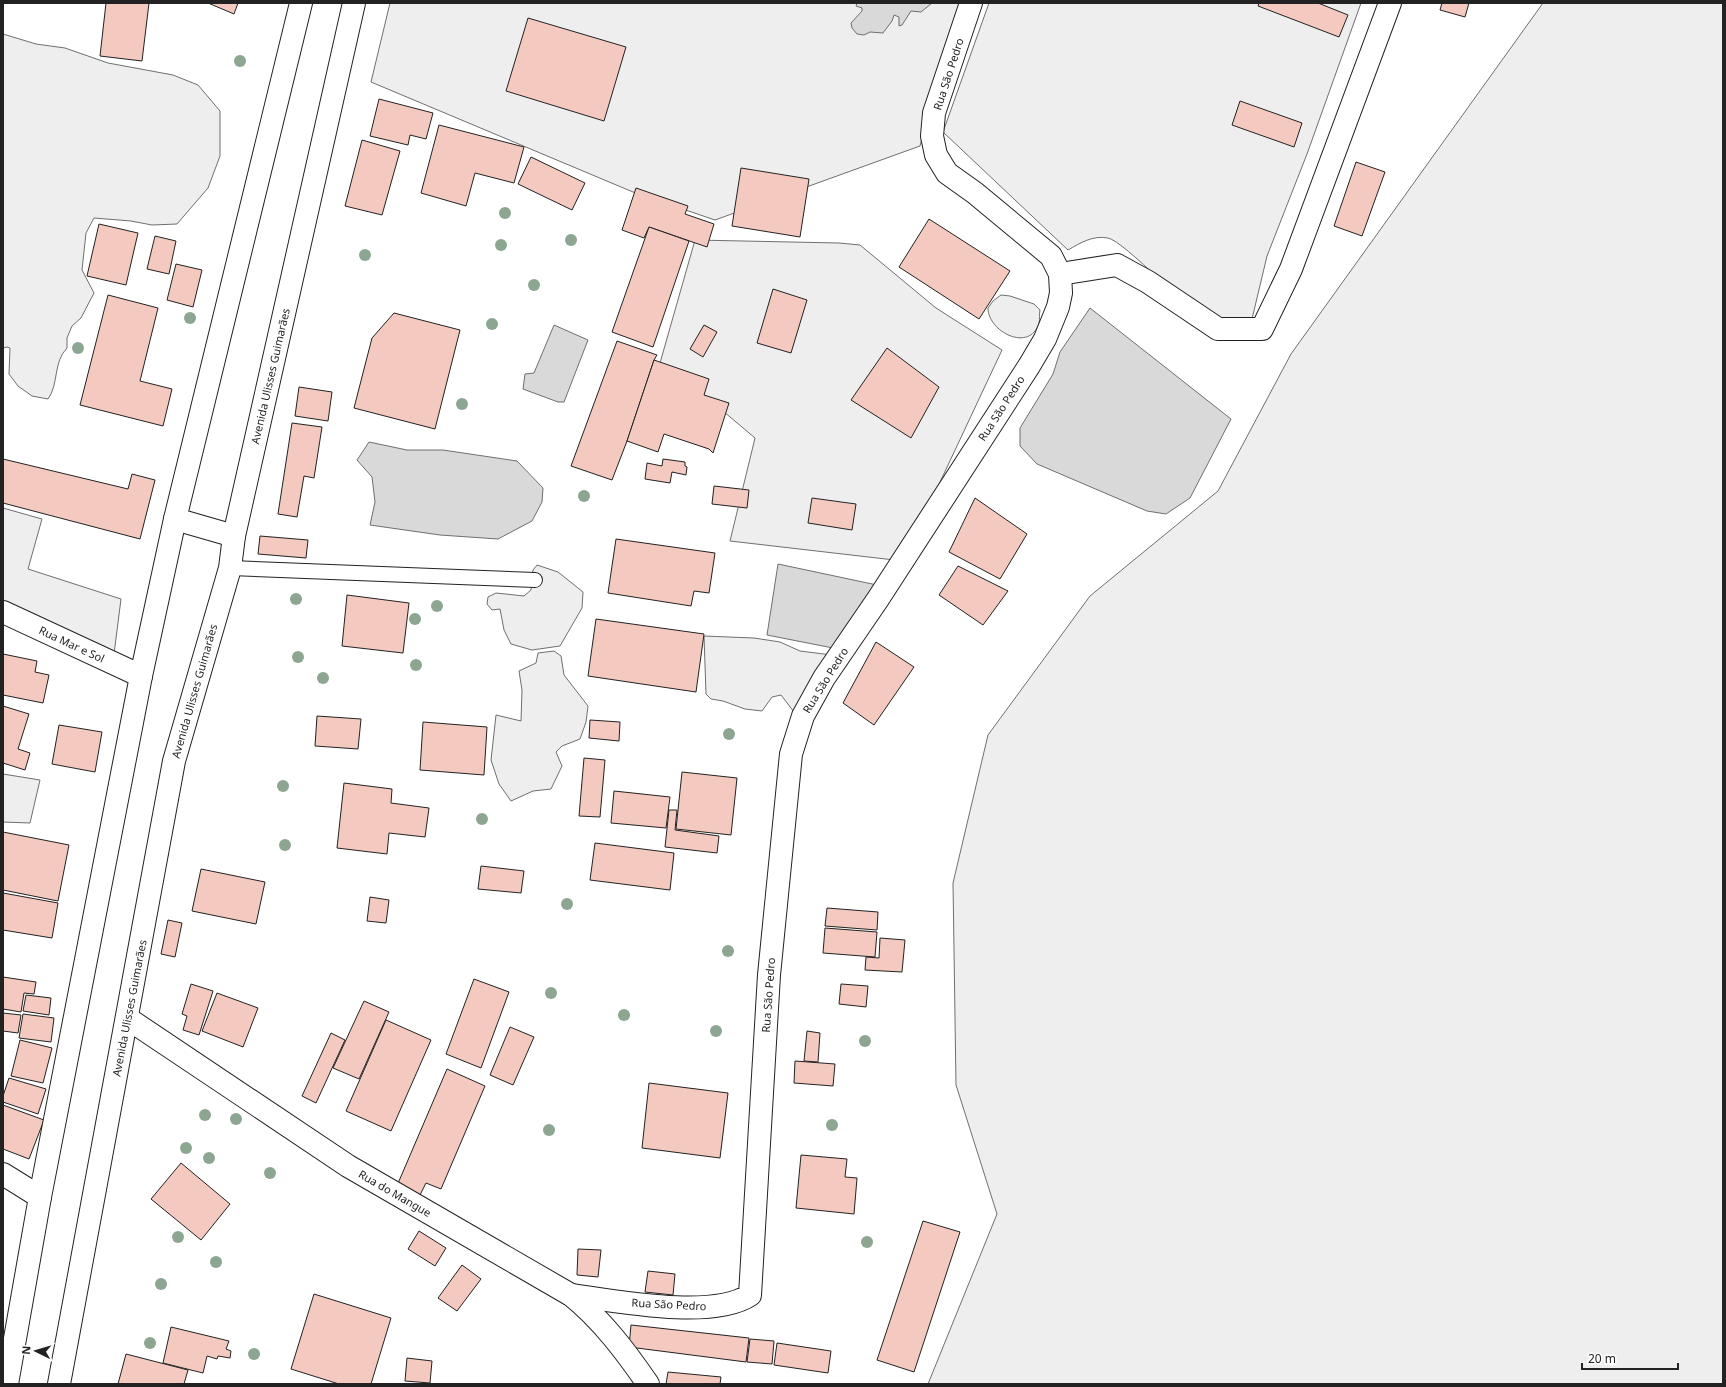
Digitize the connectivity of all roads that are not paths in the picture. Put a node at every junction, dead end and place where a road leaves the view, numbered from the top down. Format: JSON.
{"nodes":[{"id":1,"x":301,"y":3,"type":"edge"},
{"id":2,"x":354,"y":3,"type":"edge"},
{"id":3,"x":971,"y":3,"type":"edge"},
{"id":4,"x":1390,"y":3,"type":"edge"},
{"id":5,"x":1060,"y":274,"type":"junction"},
{"id":6,"x":175,"y":519,"type":"junction"},
{"id":7,"x":234,"y":536,"type":"junction"},
{"id":8,"x":230,"y":568,"type":"junction"},
{"id":9,"x":535,"y":580,"type":"dead end"},
{"id":10,"x":3,"y":612,"type":"edge"},
{"id":11,"x":141,"y":676,"type":"junction"},
{"id":12,"x":127,"y":1018,"type":"junction"},
{"id":13,"x":3,"y":1174,"type":"edge"},
{"id":14,"x":40,"y":1197,"type":"junction"},
{"id":15,"x":571,"y":1295,"type":"junction"},
{"id":16,"x":7,"y":1384,"type":"edge"},
{"id":17,"x":59,"y":1384,"type":"edge"},
{"id":18,"x":648,"y":1384,"type":"edge"}],
"edges":[{"from":1,"to":6,"type":"street"},
{"from":2,"to":7,"type":"street","name":"Avenida Ulisses Guimarães"},
{"from":3,"to":5,"type":"street","name":"Rua São Pedro"},
{"from":4,"to":5,"type":"street"},
{"from":5,"to":15,"type":"street","name":"Rua São Pedro"},
{"from":6,"to":7,"type":"street"},
{"from":6,"to":11,"type":"street"},
{"from":7,"to":8,"type":"street","name":"Avenida Ulisses Guimarães"},
{"from":8,"to":9,"type":"lane"},
{"from":8,"to":12,"type":"street","name":"Avenida Ulisses Guimarães"},
{"from":10,"to":11,"type":"street","name":"Rua Mar e Sol"},
{"from":11,"to":14,"type":"street"},
{"from":12,"to":15,"type":"street","name":"Rua do Mangue"},
{"from":12,"to":17,"type":"street","name":"Avenida Ulisses Guimarães"},
{"from":13,"to":14,"type":"street"},
{"from":14,"to":16,"type":"street"},
{"from":15,"to":18,"type":"street","name":"Rua do Mangue"}]}
